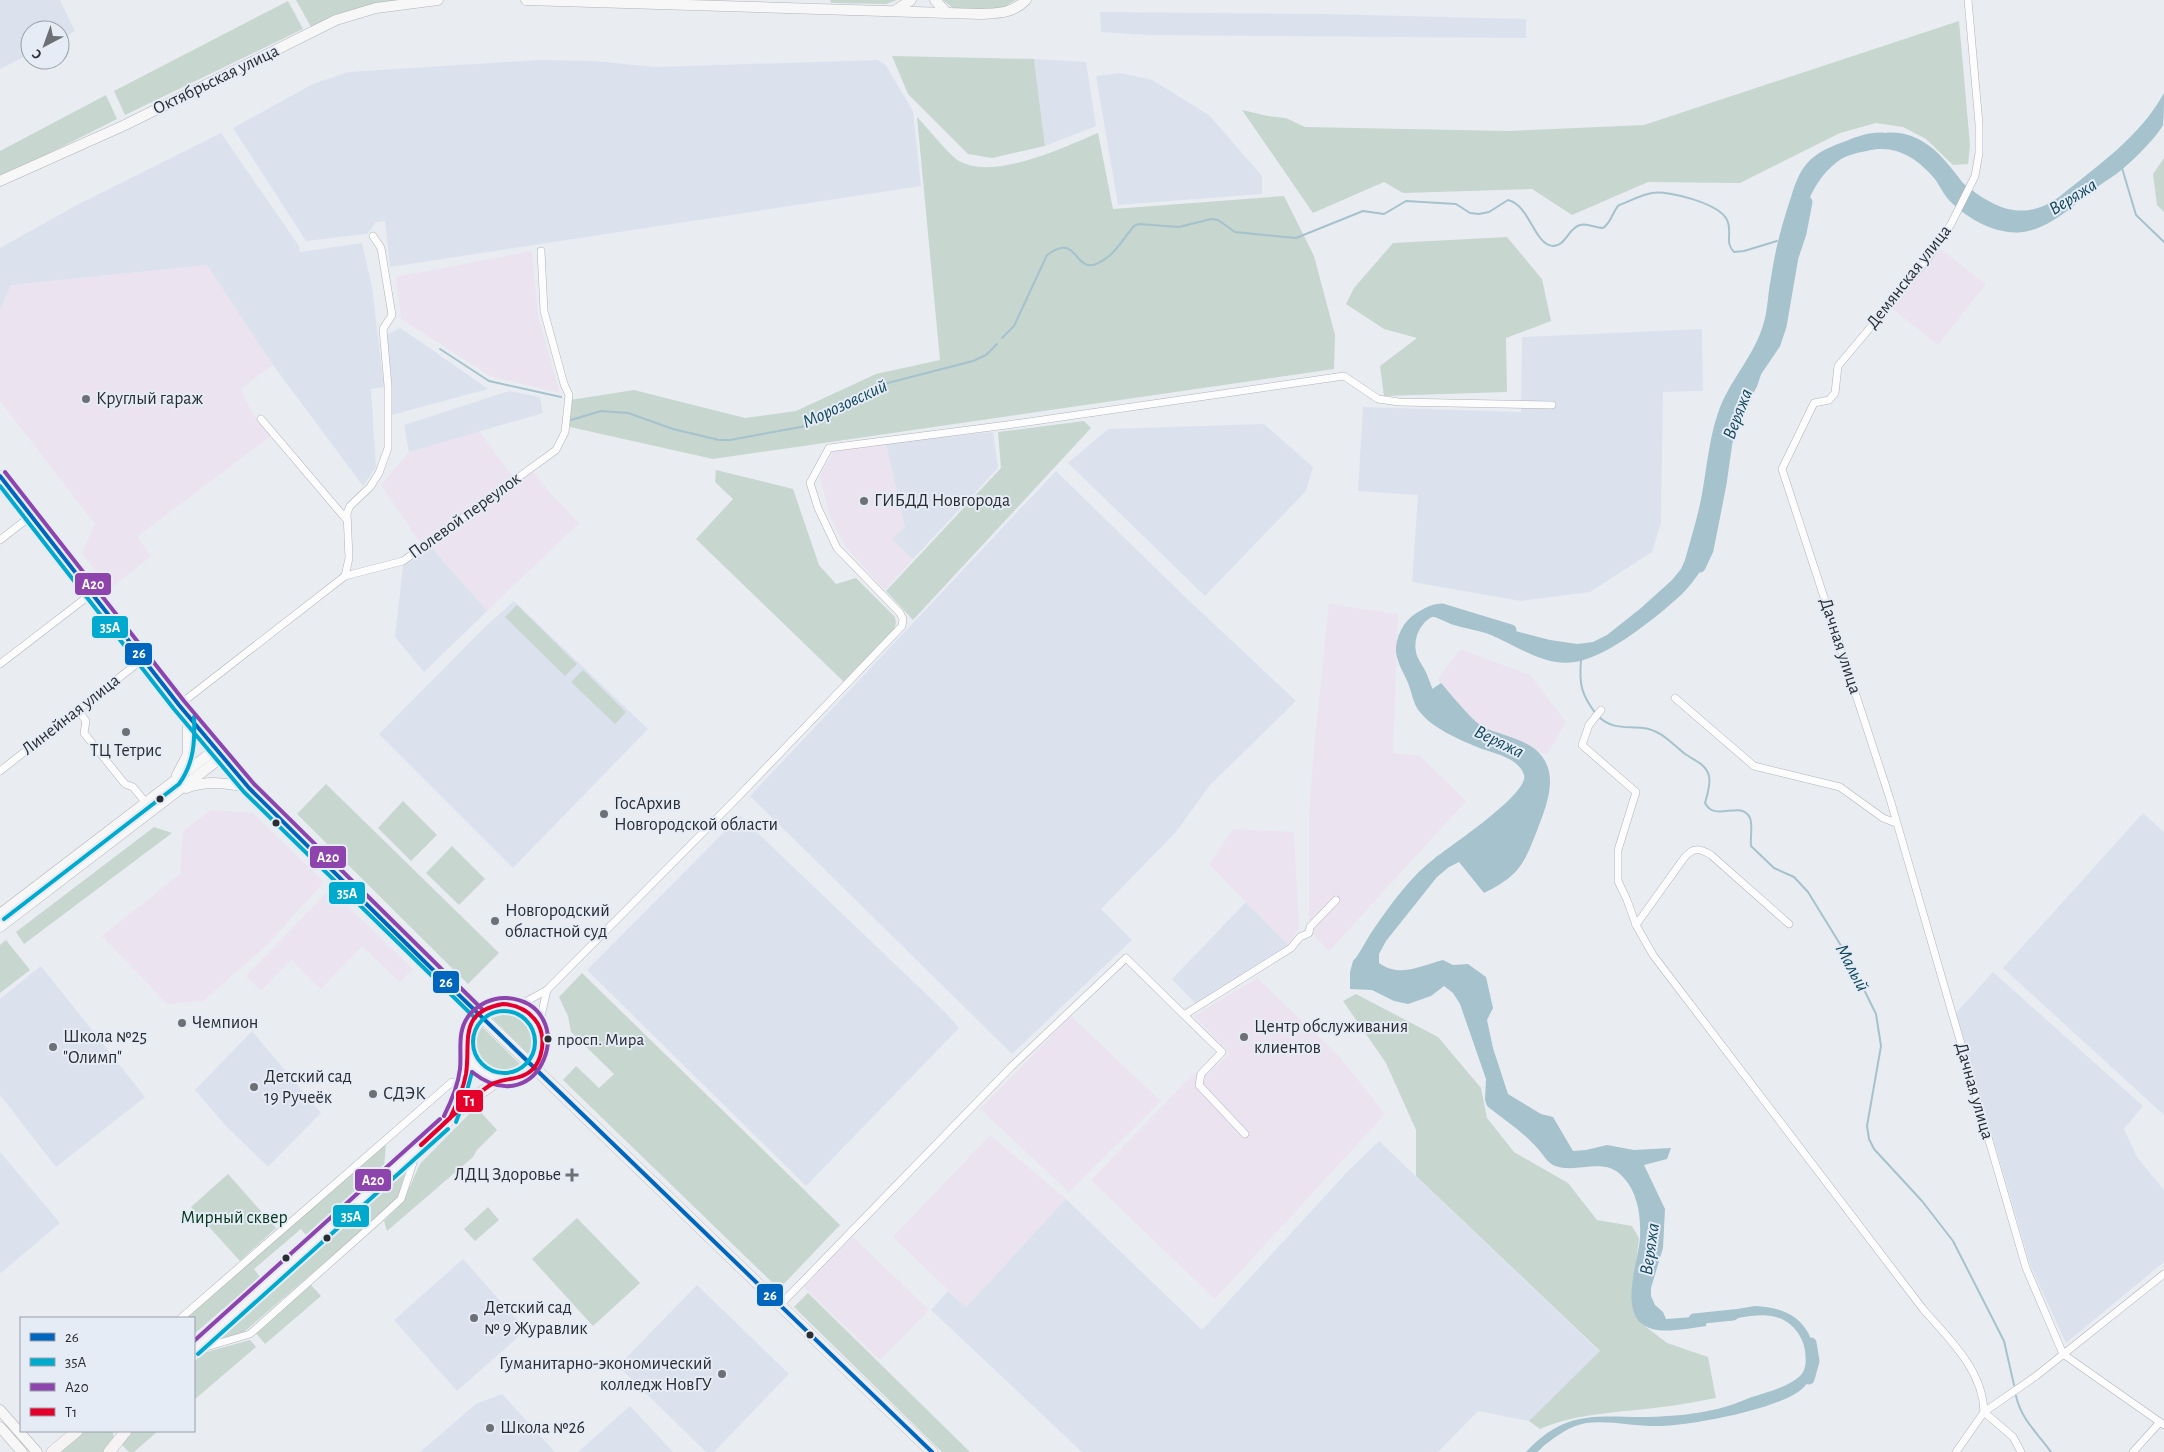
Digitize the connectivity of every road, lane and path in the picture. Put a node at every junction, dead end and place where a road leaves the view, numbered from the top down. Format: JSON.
{"nodes":[{"id":1,"x":438,"y":0,"type":"edge"},
{"id":2,"x":526,"y":0,"type":"edge"},
{"id":3,"x":911,"y":0,"type":"edge"},
{"id":4,"x":935,"y":0,"type":"edge"},
{"id":5,"x":1026,"y":0,"type":"edge"},
{"id":6,"x":1968,"y":0,"type":"edge"},
{"id":7,"x":829,"y":4,"type":"edge"},
{"id":8,"x":896,"y":10,"type":"junction"},
{"id":9,"x":946,"y":12,"type":"junction"},
{"id":10,"x":0,"y":181,"type":"edge"},
{"id":11,"x":373,"y":236,"type":"dead end"},
{"id":12,"x":541,"y":252,"type":"dead end"},
{"id":13,"x":1552,"y":405,"type":"dead end"},
{"id":14,"x":261,"y":419,"type":"dead end"},
{"id":15,"x":1782,"y":469,"type":"joint"},
{"id":16,"x":0,"y":476,"type":"edge"},
{"id":17,"x":31,"y":516,"type":"junction"},
{"id":18,"x":346,"y":519,"type":"junction"},
{"id":19,"x":0,"y":540,"type":"edge"},
{"id":20,"x":344,"y":576,"type":"junction"},
{"id":21,"x":91,"y":594,"type":"junction"},
{"id":22,"x":143,"y":659,"type":"junction"},
{"id":23,"x":0,"y":664,"type":"edge"},
{"id":24,"x":1675,"y":698,"type":"dead end"},
{"id":25,"x":179,"y":705,"type":"junction"},
{"id":26,"x":78,"y":710,"type":"junction"},
{"id":27,"x":1601,"y":710,"type":"dead end"},
{"id":28,"x":188,"y":717,"type":"junction"},
{"id":29,"x":219,"y":753,"type":"junction"},
{"id":30,"x":0,"y":771,"type":"edge"},
{"id":31,"x":249,"y":788,"type":"junction"},
{"id":32,"x":172,"y":789,"type":"junction"},
{"id":33,"x":146,"y":803,"type":"junction"},
{"id":34,"x":1896,"y":823,"type":"junction"},
{"id":35,"x":85,"y":856,"type":"junction"},
{"id":36,"x":1336,"y":900,"type":"dead end"},
{"id":37,"x":0,"y":914,"type":"edge"},
{"id":38,"x":1636,"y":924,"type":"junction"},
{"id":39,"x":1789,"y":924,"type":"dead end"},
{"id":40,"x":0,"y":927,"type":"edge"},
{"id":41,"x":547,"y":990,"type":"junction"},
{"id":42,"x":518,"y":1006,"type":"junction"},
{"id":43,"x":479,"y":1014,"type":"junction"},
{"id":44,"x":1184,"y":1015,"type":"junction"},
{"id":45,"x":539,"y":1026,"type":"junction"},
{"id":46,"x":467,"y":1050,"type":"junction"},
{"id":47,"x":534,"y":1067,"type":"junction"},
{"id":48,"x":500,"y":1080,"type":"junction"},
{"id":49,"x":463,"y":1086,"type":"junction"},
{"id":50,"x":450,"y":1119,"type":"junction"},
{"id":51,"x":1245,"y":1134,"type":"dead end"},
{"id":52,"x":418,"y":1149,"type":"junction"},
{"id":53,"x":2164,"y":1274,"type":"edge"},
{"id":54,"x":780,"y":1305,"type":"junction"},
{"id":55,"x":182,"y":1317,"type":"edge"},
{"id":56,"x":195,"y":1349,"type":"edge"},
{"id":57,"x":195,"y":1350,"type":"edge"},
{"id":58,"x":2063,"y":1354,"type":"junction"},
{"id":59,"x":1984,"y":1412,"type":"junction"},
{"id":60,"x":1,"y":1413,"type":"edge"},
{"id":61,"x":2162,"y":1424,"type":"edge"},
{"id":62,"x":0,"y":1427,"type":"edge"},
{"id":63,"x":76,"y":1432,"type":"edge"},
{"id":64,"x":116,"y":1432,"type":"edge"},
{"id":65,"x":125,"y":1432,"type":"edge"},
{"id":66,"x":113,"y":1448,"type":"edge"},
{"id":67,"x":22,"y":1452,"type":"edge"},
{"id":68,"x":37,"y":1452,"type":"edge"},
{"id":69,"x":52,"y":1452,"type":"edge"},
{"id":70,"x":932,"y":1452,"type":"edge"},
{"id":71,"x":1956,"y":1452,"type":"edge"},
{"id":72,"x":2021,"y":1452,"type":"edge"},
{"id":73,"x":2133,"y":1452,"type":"edge"}],
"edges":[{"from":1,"to":10,"type":"main road","name":"Октябрьская улица"},
{"from":2,"to":7,"type":"main road"},
{"from":3,"to":8,"type":"main road"},
{"from":4,"to":9,"type":"main road"},
{"from":5,"to":9,"type":"main road"},
{"from":6,"to":15,"type":"street","name":"Демянская улица"},
{"from":7,"to":8,"type":"main road"},
{"from":8,"to":9,"type":"main road"},
{"from":11,"to":18,"type":"street"},
{"from":12,"to":20,"type":"street","name":"Полевой переулок"},
{"from":13,"to":41,"type":"street"},
{"from":14,"to":18,"type":"street"},
{"from":15,"to":34,"type":"street","name":"Дачная улица"},
{"from":16,"to":17,"type":"main road"},
{"from":17,"to":19,"type":"street"},
{"from":17,"to":21,"type":"main road"},
{"from":18,"to":20,"type":"street"},
{"from":20,"to":25,"type":"street","name":"Полевой переулок"},
{"from":21,"to":22,"type":"main road"},
{"from":21,"to":23,"type":"street"},
{"from":22,"to":25,"type":"main road"},
{"from":22,"to":26,"type":"street","name":"Линейная улица"},
{"from":24,"to":34,"type":"street"},
{"from":25,"to":28,"type":"main road"},
{"from":26,"to":30,"type":"street","name":"Линейная улица"},
{"from":26,"to":33,"type":"street"},
{"from":27,"to":38,"type":"street"},
{"from":28,"to":29,"type":"main road"},
{"from":28,"to":32,"type":"main road"},
{"from":29,"to":31,"type":"main road"},
{"from":29,"to":32,"type":"main road"},
{"from":31,"to":32,"type":"main road"},
{"from":31,"to":43,"type":"main road"},
{"from":32,"to":33,"type":"main road"},
{"from":32,"to":35,"type":"main road"},
{"from":33,"to":35,"type":"main road"},
{"from":34,"to":58,"type":"street","name":"Дачная улица"},
{"from":35,"to":37,"type":"main road"},
{"from":35,"to":40,"type":"main road"},
{"from":36,"to":44,"type":"street"},
{"from":38,"to":39,"type":"street"},
{"from":38,"to":59,"type":"street"},
{"from":41,"to":42,"type":"street"},
{"from":41,"to":45,"type":"street"},
{"from":42,"to":43,"type":"main road"},
{"from":42,"to":45,"type":"main road"},
{"from":43,"to":46,"type":"main road"},
{"from":43,"to":47,"type":"main road"},
{"from":44,"to":51,"type":"street"},
{"from":44,"to":54,"type":"street"},
{"from":45,"to":47,"type":"main road"},
{"from":46,"to":48,"type":"main road"},
{"from":46,"to":49,"type":"main road"},
{"from":47,"to":48,"type":"main road"},
{"from":47,"to":54,"type":"main road"},
{"from":48,"to":50,"type":"main road"},
{"from":49,"to":50,"type":"main road"},
{"from":49,"to":55,"type":"street"},
{"from":50,"to":52,"type":"main road"},
{"from":52,"to":56,"type":"main road"},
{"from":52,"to":57,"type":"street"},
{"from":53,"to":58,"type":"street"},
{"from":54,"to":70,"type":"main road"},
{"from":58,"to":59,"type":"street"},
{"from":58,"to":61,"type":"street"},
{"from":59,"to":71,"type":"street"},
{"from":59,"to":72,"type":"street"},
{"from":60,"to":68,"type":"main road"},
{"from":61,"to":73,"type":"street"},
{"from":62,"to":67,"type":"main road"},
{"from":63,"to":69,"type":"main road"},
{"from":64,"to":66,"type":"main road"},
{"from":65,"to":66,"type":"main road"}]}
